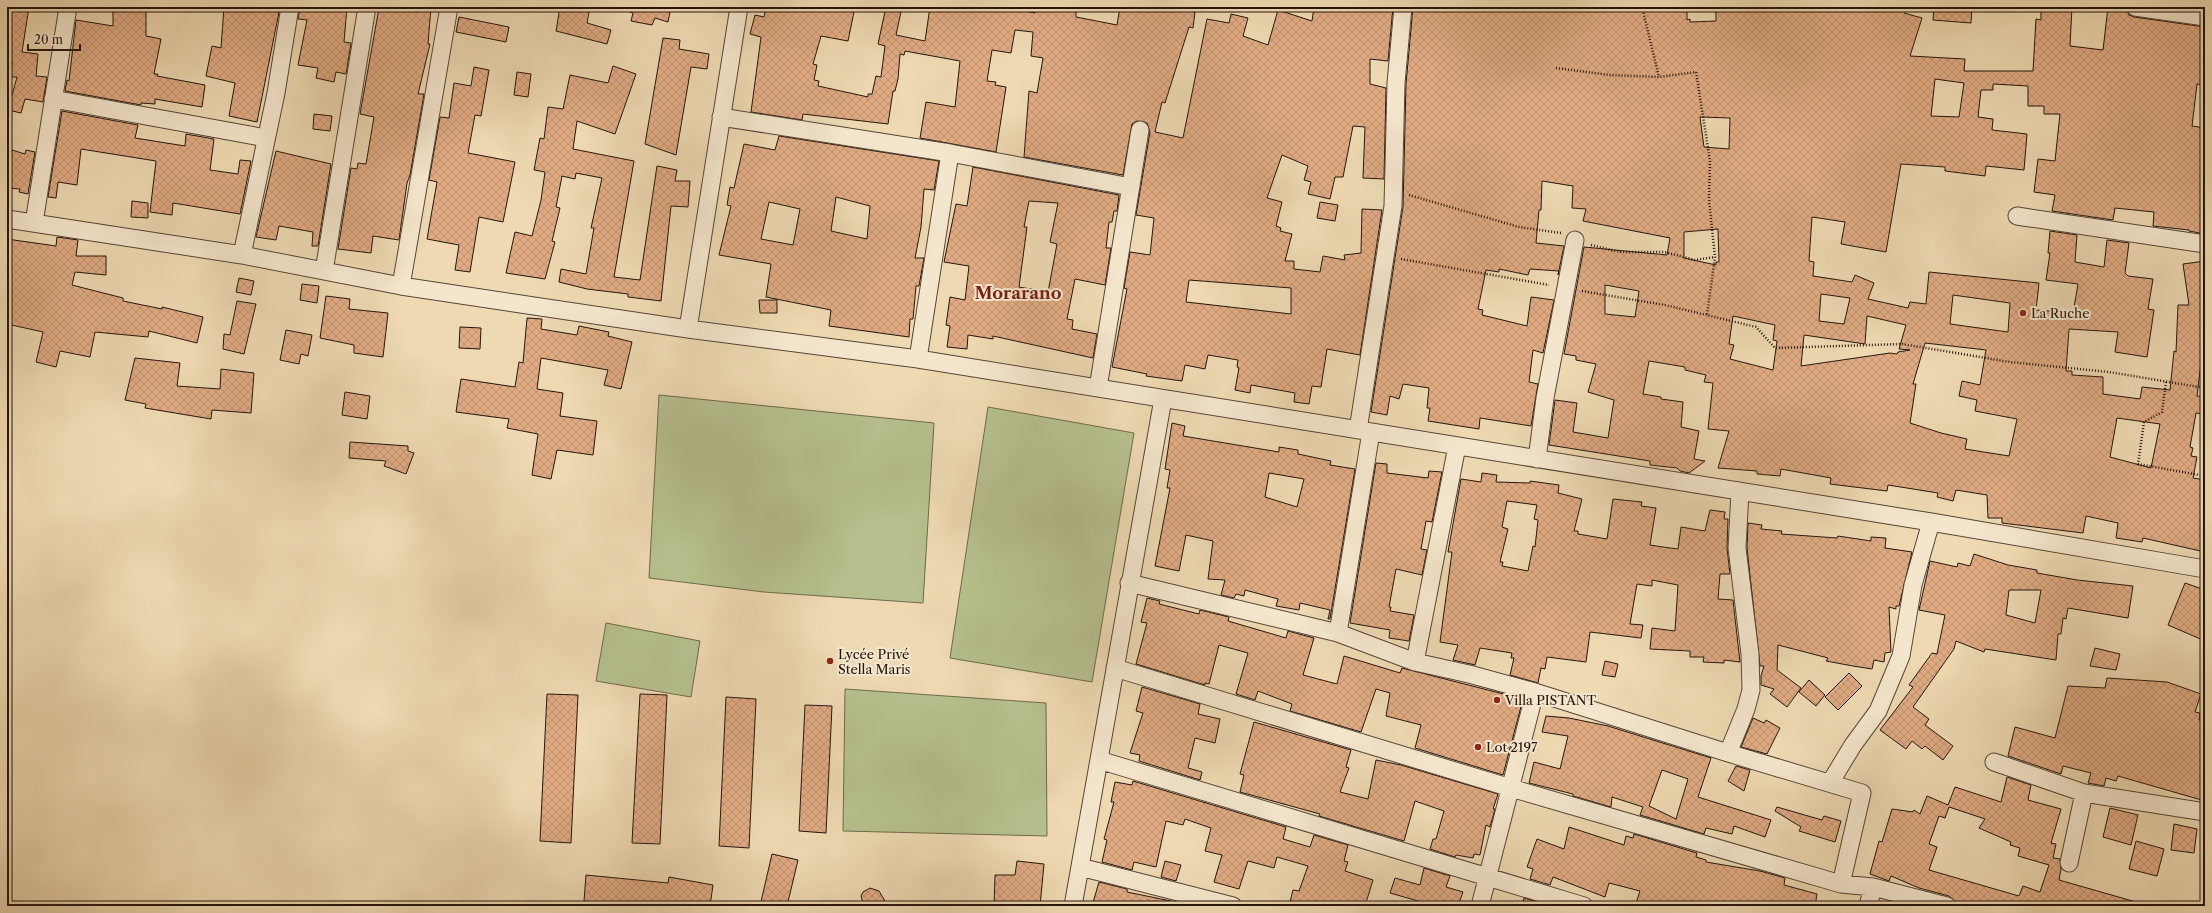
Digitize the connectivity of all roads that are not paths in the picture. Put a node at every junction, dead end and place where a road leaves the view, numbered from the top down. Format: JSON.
{"nodes":[{"id":1,"x":68,"y":7,"type":"edge"},
{"id":2,"x":290,"y":7,"type":"edge"},
{"id":3,"x":367,"y":7,"type":"edge"},
{"id":4,"x":449,"y":7,"type":"edge"},
{"id":5,"x":739,"y":7,"type":"edge"},
{"id":6,"x":1404,"y":7,"type":"edge"},
{"id":7,"x":2135,"y":7,"type":"edge"},
{"id":8,"x":2205,"y":17,"type":"edge"},
{"id":9,"x":53,"y":99,"type":"junction"},
{"id":10,"x":721,"y":117,"type":"junction"},
{"id":11,"x":1140,"y":130,"type":"dead end"},
{"id":12,"x":266,"y":138,"type":"junction"},
{"id":13,"x":950,"y":153,"type":"junction"},
{"id":14,"x":1131,"y":187,"type":"junction"},
{"id":15,"x":2016,"y":216,"type":"dead end"},
{"id":16,"x":7,"y":219,"type":"edge"},
{"id":17,"x":34,"y":223,"type":"junction"},
{"id":18,"x":1575,"y":240,"type":"road end"},
{"id":19,"x":2205,"y":244,"type":"edge"},
{"id":20,"x":242,"y":255,"type":"junction"},
{"id":21,"x":324,"y":271,"type":"junction"},
{"id":22,"x":401,"y":286,"type":"junction"},
{"id":23,"x":688,"y":329,"type":"junction"},
{"id":24,"x":918,"y":359,"type":"junction"},
{"id":25,"x":1098,"y":388,"type":"junction"},
{"id":26,"x":1163,"y":399,"type":"junction"},
{"id":27,"x":1364,"y":431,"type":"junction"},
{"id":28,"x":1457,"y":446,"type":"junction"},
{"id":29,"x":1537,"y":459,"type":"junction"},
{"id":30,"x":1740,"y":491,"type":"junction"},
{"id":31,"x":1931,"y":522,"type":"junction"},
{"id":32,"x":2205,"y":569,"type":"edge"},
{"id":33,"x":1129,"y":583,"type":"junction"},
{"id":34,"x":1338,"y":633,"type":"junction"},
{"id":35,"x":1414,"y":662,"type":"junction"},
{"id":36,"x":1115,"y":668,"type":"junction"},
{"id":37,"x":1535,"y":692,"type":"junction"},
{"id":38,"x":1728,"y":753,"type":"junction"},
{"id":39,"x":1099,"y":760,"type":"junction"},
{"id":40,"x":1994,"y":762,"type":"dead end"},
{"id":41,"x":1830,"y":783,"type":"junction"},
{"id":42,"x":1511,"y":788,"type":"junction"},
{"id":43,"x":2084,"y":793,"type":"junction"},
{"id":44,"x":2205,"y":812,"type":"edge"},
{"id":45,"x":2069,"y":863,"type":"dead end"},
{"id":46,"x":1080,"y":867,"type":"junction"},
{"id":47,"x":1488,"y":876,"type":"junction"},
{"id":48,"x":1841,"y":884,"type":"junction"},
{"id":49,"x":1873,"y":886,"type":"junction"},
{"id":50,"x":1073,"y":906,"type":"edge"},
{"id":51,"x":1233,"y":906,"type":"edge"},
{"id":52,"x":1480,"y":906,"type":"edge"},
{"id":53,"x":1584,"y":906,"type":"edge"},
{"id":54,"x":1868,"y":906,"type":"edge"},
{"id":55,"x":1947,"y":906,"type":"edge"}],
"edges":[{"from":1,"to":9,"type":"street"},
{"from":2,"to":12,"type":"street"},
{"from":3,"to":21,"type":"street"},
{"from":4,"to":22,"type":"street"},
{"from":5,"to":10,"type":"street"},
{"from":6,"to":27,"type":"street"},
{"from":7,"to":8,"type":"street"},
{"from":9,"to":12,"type":"street"},
{"from":9,"to":17,"type":"street"},
{"from":10,"to":13,"type":"street"},
{"from":10,"to":23,"type":"street"},
{"from":11,"to":14,"type":"street"},
{"from":12,"to":20,"type":"street"},
{"from":13,"to":14,"type":"street"},
{"from":13,"to":24,"type":"street"},
{"from":14,"to":25,"type":"street"},
{"from":15,"to":19,"type":"street"},
{"from":16,"to":17,"type":"street"},
{"from":17,"to":20,"type":"street"},
{"from":18,"to":29,"type":"street"},
{"from":20,"to":21,"type":"street"},
{"from":21,"to":22,"type":"street"},
{"from":22,"to":23,"type":"street"},
{"from":23,"to":24,"type":"street"},
{"from":24,"to":25,"type":"street"},
{"from":25,"to":26,"type":"street"},
{"from":26,"to":27,"type":"street"},
{"from":26,"to":33,"type":"street"},
{"from":27,"to":28,"type":"street"},
{"from":27,"to":34,"type":"street"},
{"from":28,"to":29,"type":"street"},
{"from":28,"to":35,"type":"street"},
{"from":29,"to":30,"type":"street"},
{"from":30,"to":31,"type":"street"},
{"from":30,"to":38,"type":"street"},
{"from":31,"to":32,"type":"street"},
{"from":31,"to":41,"type":"street"},
{"from":33,"to":34,"type":"street"},
{"from":33,"to":36,"type":"street"},
{"from":34,"to":35,"type":"street"},
{"from":35,"to":37,"type":"street"},
{"from":36,"to":39,"type":"street"},
{"from":36,"to":42,"type":"street"},
{"from":37,"to":38,"type":"street"},
{"from":37,"to":42,"type":"street"},
{"from":38,"to":41,"type":"street"},
{"from":39,"to":46,"type":"street"},
{"from":39,"to":47,"type":"street"},
{"from":40,"to":43,"type":"street"},
{"from":41,"to":48,"type":"street"},
{"from":42,"to":47,"type":"street"},
{"from":42,"to":48,"type":"street"},
{"from":43,"to":44,"type":"street"},
{"from":43,"to":45,"type":"street"},
{"from":46,"to":50,"type":"street"},
{"from":46,"to":51,"type":"street"},
{"from":47,"to":52,"type":"street"},
{"from":47,"to":53,"type":"street"},
{"from":48,"to":49,"type":"street"},
{"from":49,"to":54,"type":"street"},
{"from":49,"to":55,"type":"street"}]}
